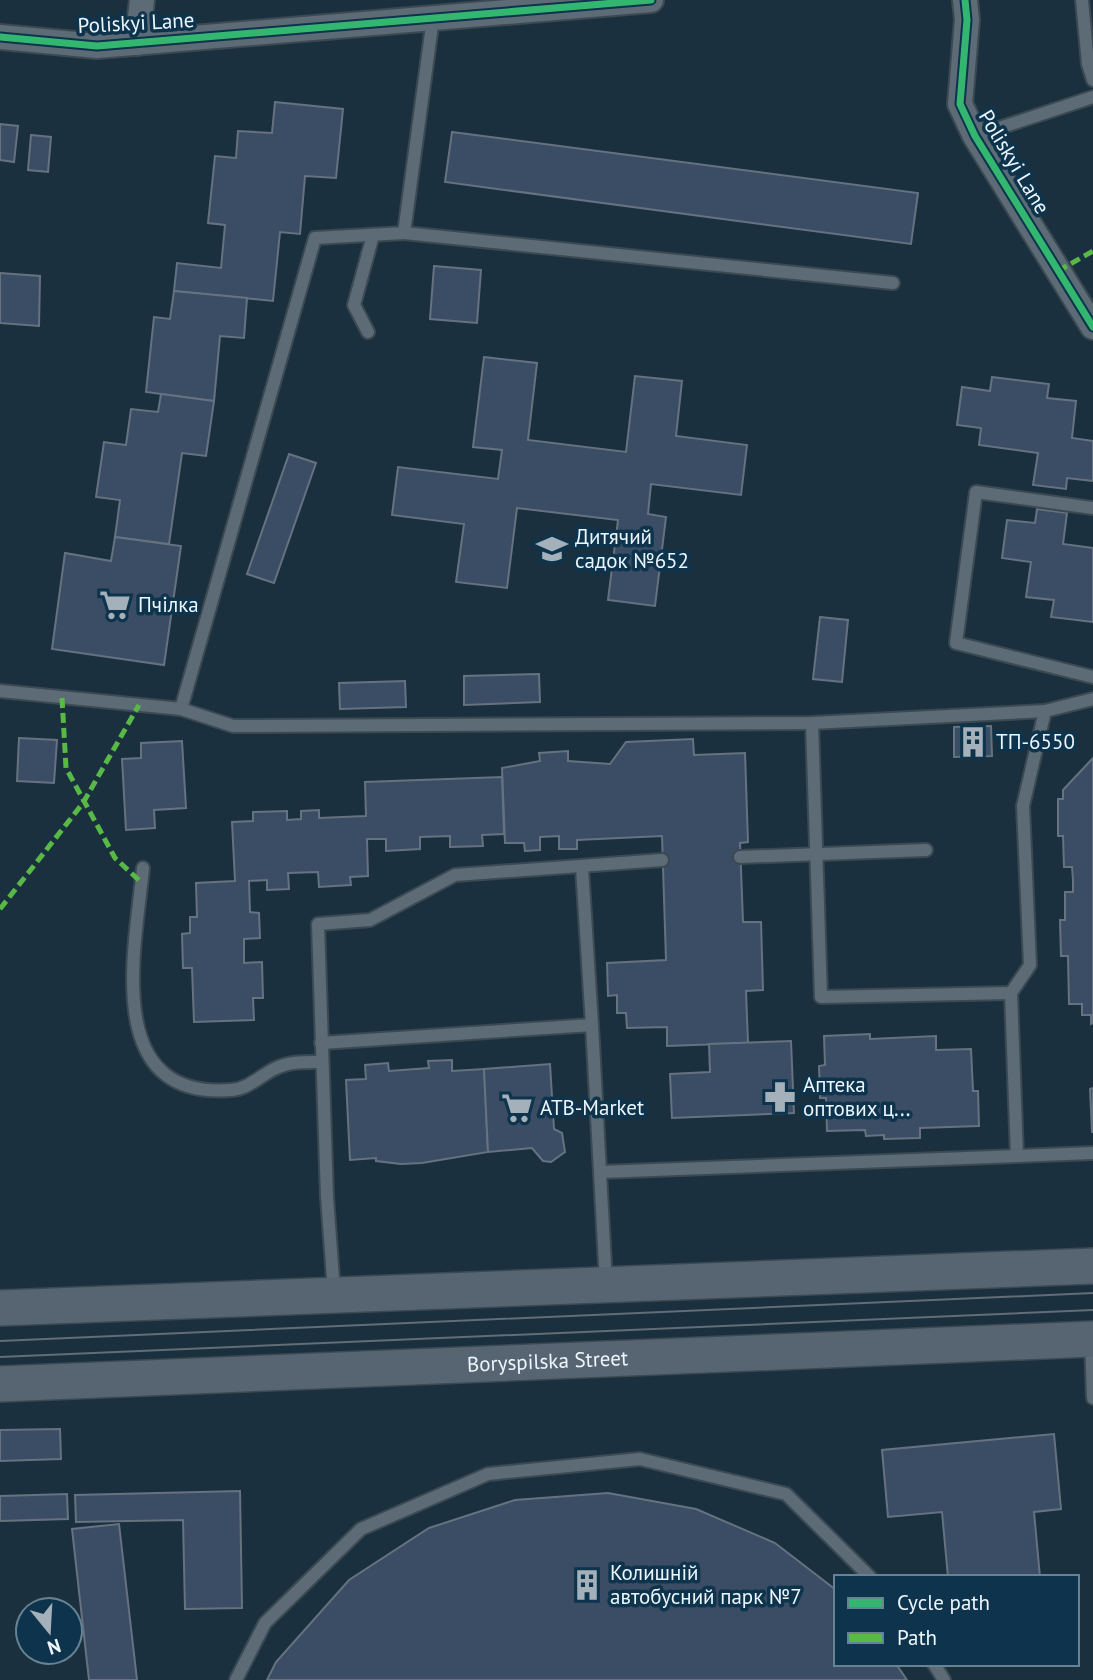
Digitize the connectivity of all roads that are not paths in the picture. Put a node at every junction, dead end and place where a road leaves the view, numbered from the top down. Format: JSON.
{"nodes":[{"id":1,"x":142,"y":0,"type":"edge"},
{"id":2,"x":651,"y":0,"type":"edge"},
{"id":3,"x":965,"y":0,"type":"edge"},
{"id":4,"x":1082,"y":0,"type":"edge"},
{"id":5,"x":433,"y":18,"type":"junction"},
{"id":6,"x":0,"y":37,"type":"edge"},
{"id":7,"x":137,"y":43,"type":"junction"},
{"id":8,"x":1093,"y":80,"type":"edge"},
{"id":9,"x":1093,"y":97,"type":"edge"},
{"id":10,"x":975,"y":136,"type":"junction"},
{"id":11,"x":404,"y":233,"type":"junction"},
{"id":12,"x":373,"y":235,"type":"junction"},
{"id":13,"x":892,"y":282,"type":"dead end"},
{"id":14,"x":1093,"y":327,"type":"edge"},
{"id":15,"x":368,"y":332,"type":"dead end"},
{"id":16,"x":1093,"y":508,"type":"edge"},
{"id":17,"x":1093,"y":677,"type":"edge"},
{"id":18,"x":0,"y":691,"type":"edge"},
{"id":19,"x":1093,"y":699,"type":"edge"},
{"id":20,"x":181,"y":709,"type":"junction"},
{"id":21,"x":1045,"y":711,"type":"junction"},
{"id":22,"x":812,"y":723,"type":"junction"},
{"id":23,"x":926,"y":850,"type":"dead end"},
{"id":24,"x":816,"y":855,"type":"junction"},
{"id":25,"x":740,"y":857,"type":"dead end"},
{"id":26,"x":662,"y":860,"type":"dead end"},
{"id":27,"x":143,"y":868,"type":"dead end"},
{"id":28,"x":582,"y":868,"type":"junction"},
{"id":29,"x":1011,"y":993,"type":"junction"},
{"id":30,"x":592,"y":1025,"type":"junction"},
{"id":31,"x":321,"y":1043,"type":"junction"},
{"id":32,"x":322,"y":1062,"type":"junction"},
{"id":33,"x":1093,"y":1153,"type":"edge"},
{"id":34,"x":1017,"y":1156,"type":"junction"},
{"id":35,"x":601,"y":1172,"type":"junction"},
{"id":36,"x":1093,"y":1266,"type":"edge"},
{"id":37,"x":606,"y":1285,"type":"junction"},
{"id":38,"x":334,"y":1296,"type":"junction"},
{"id":39,"x":0,"y":1308,"type":"edge"},
{"id":40,"x":1092,"y":1339,"type":"edge"},
{"id":41,"x":0,"y":1384,"type":"edge"},
{"id":42,"x":1093,"y":1398,"type":"edge"},
{"id":43,"x":868,"y":1575,"type":"edge"},
{"id":44,"x":236,"y":1680,"type":"edge"}],
"edges":[{"from":1,"to":7,"type":"street"},
{"from":2,"to":5,"type":"street","name":"Poliskyi Lane"},
{"from":3,"to":10,"type":"street","name":"Poliskyi Lane"},
{"from":4,"to":8,"type":"lane"},
{"from":5,"to":7,"type":"street","name":"Poliskyi Lane"},
{"from":5,"to":11,"type":"lane"},
{"from":6,"to":7,"type":"street","name":"Poliskyi Lane"},
{"from":9,"to":10,"type":"lane"},
{"from":10,"to":14,"type":"street","name":"Poliskyi Lane"},
{"from":11,"to":12,"type":"lane"},
{"from":11,"to":13,"type":"lane"},
{"from":12,"to":15,"type":"lane"},
{"from":12,"to":20,"type":"lane"},
{"from":16,"to":17,"type":"lane"},
{"from":18,"to":20,"type":"lane"},
{"from":19,"to":21,"type":"lane"},
{"from":20,"to":22,"type":"lane"},
{"from":21,"to":22,"type":"lane"},
{"from":21,"to":29,"type":"lane"},
{"from":22,"to":24,"type":"lane"},
{"from":23,"to":24,"type":"lane"},
{"from":24,"to":25,"type":"lane"},
{"from":24,"to":29,"type":"lane"},
{"from":26,"to":28,"type":"lane"},
{"from":27,"to":32,"type":"lane"},
{"from":28,"to":30,"type":"lane"},
{"from":28,"to":31,"type":"lane"},
{"from":29,"to":34,"type":"lane"},
{"from":30,"to":31,"type":"lane"},
{"from":30,"to":35,"type":"lane"},
{"from":31,"to":32,"type":"lane"},
{"from":32,"to":38,"type":"lane"},
{"from":33,"to":34,"type":"lane"},
{"from":34,"to":35,"type":"lane"},
{"from":35,"to":37,"type":"lane"},
{"from":36,"to":37,"type":"main road"},
{"from":37,"to":38,"type":"main road"},
{"from":38,"to":39,"type":"main road"},
{"from":40,"to":41,"type":"main road","name":"Boryspilska Street"},
{"from":40,"to":42,"type":"lane"},
{"from":43,"to":44,"type":"lane"}]}
